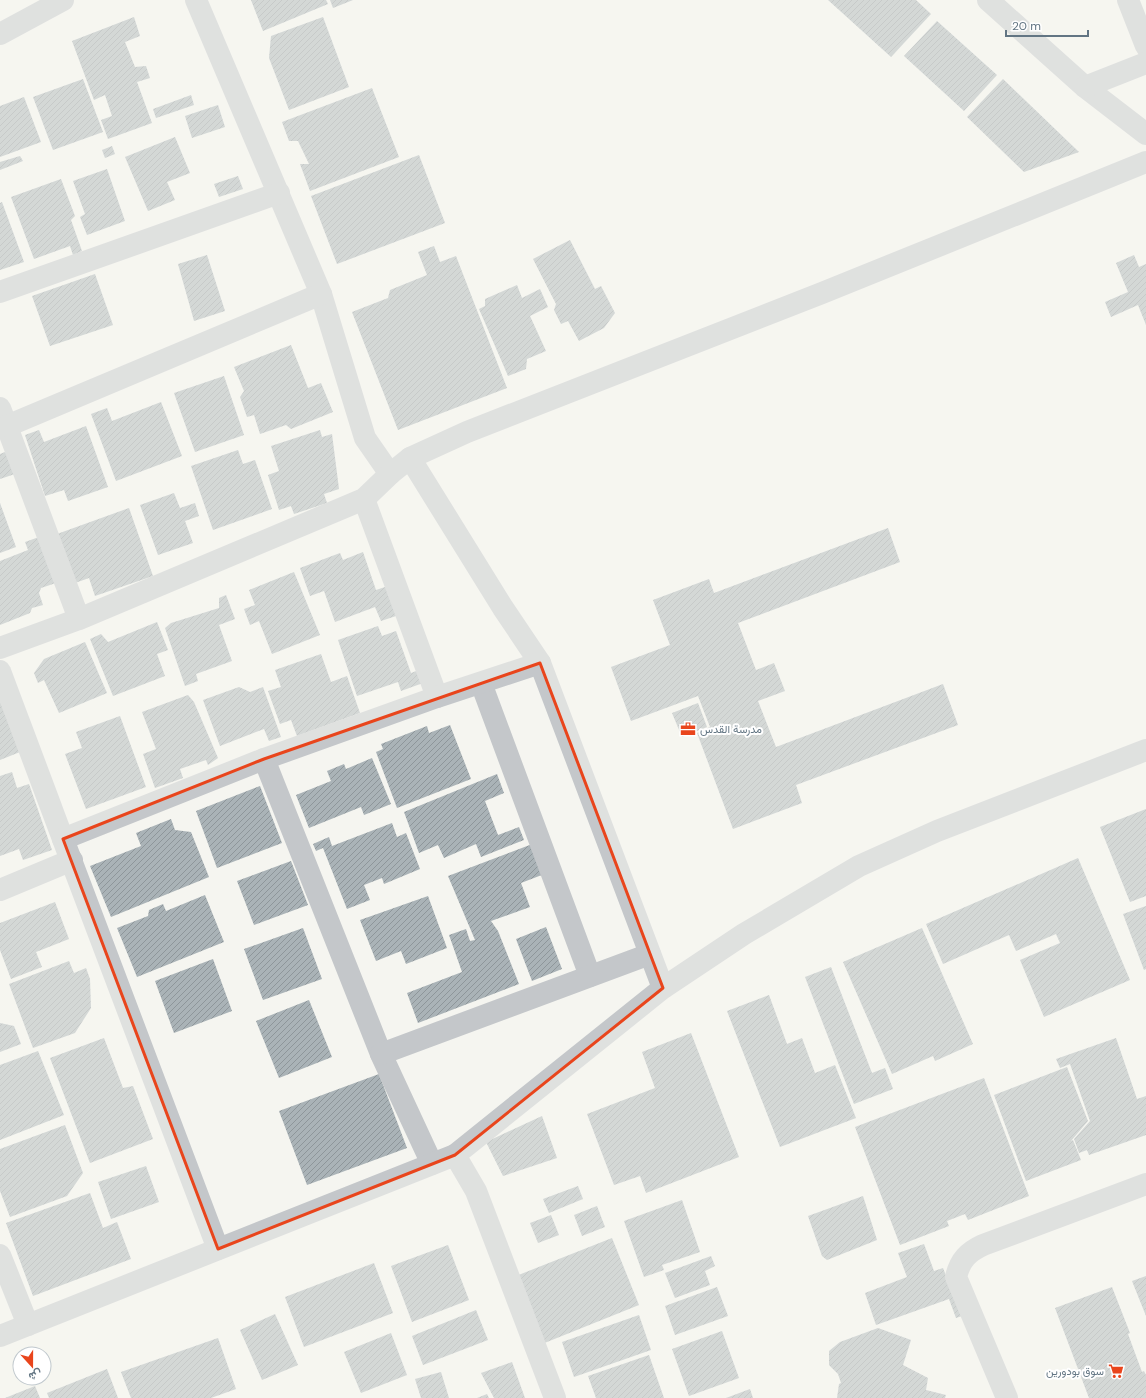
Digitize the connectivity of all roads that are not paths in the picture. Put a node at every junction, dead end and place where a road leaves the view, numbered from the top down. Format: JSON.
{"nodes":[{"id":1,"x":63,"y":0,"type":"edge"},
{"id":2,"x":196,"y":0,"type":"edge"},
{"id":3,"x":988,"y":0,"type":"edge"},
{"id":4,"x":1128,"y":0,"type":"edge"},
{"id":5,"x":0,"y":34,"type":"edge"},
{"id":6,"x":1146,"y":46,"type":"edge"},
{"id":7,"x":1146,"y":63,"type":"edge"},
{"id":8,"x":1085,"y":87,"type":"junction"},
{"id":9,"x":1146,"y":134,"type":"edge"},
{"id":10,"x":1146,"y":162,"type":"edge"},
{"id":11,"x":279,"y":193,"type":"junction"},
{"id":12,"x":0,"y":292,"type":"edge"},
{"id":13,"x":321,"y":294,"type":"junction"},
{"id":14,"x":3,"y":417,"type":"edge"},
{"id":15,"x":410,"y":458,"type":"junction"},
{"id":16,"x":390,"y":474,"type":"junction"},
{"id":17,"x":364,"y":499,"type":"junction"},
{"id":18,"x":79,"y":619,"type":"junction"},
{"id":19,"x":0,"y":648,"type":"edge"},
{"id":20,"x":540,"y":663,"type":"junction"},
{"id":21,"x":0,"y":671,"type":"edge"},
{"id":22,"x":481,"y":682,"type":"junction"},
{"id":23,"x":437,"y":697,"type":"junction"},
{"id":24,"x":1146,"y":750,"type":"edge"},
{"id":25,"x":264,"y":759,"type":"junction"},
{"id":26,"x":63,"y":839,"type":"junction"},
{"id":27,"x":72,"y":860,"type":"junction"},
{"id":28,"x":0,"y":890,"type":"edge"},
{"id":29,"x":650,"y":954,"type":"junction"},
{"id":30,"x":590,"y":976,"type":"junction"},
{"id":31,"x":663,"y":988,"type":"junction"},
{"id":32,"x":382,"y":1054,"type":"junction"},
{"id":33,"x":455,"y":1154,"type":"junction"},
{"id":34,"x":432,"y":1164,"type":"junction"},
{"id":35,"x":1146,"y":1184,"type":"edge"},
{"id":36,"x":218,"y":1249,"type":"junction"},
{"id":37,"x":0,"y":1255,"type":"edge"},
{"id":38,"x":28,"y":1325,"type":"junction"},
{"id":39,"x":0,"y":1336,"type":"edge"},
{"id":40,"x":555,"y":1398,"type":"edge"},
{"id":41,"x":1006,"y":1398,"type":"edge"}],
"edges":[{"from":1,"to":5,"type":"street"},
{"from":2,"to":11,"type":"street"},
{"from":3,"to":8,"type":"street"},
{"from":4,"to":6,"type":"street"},
{"from":7,"to":8,"type":"street"},
{"from":8,"to":9,"type":"street"},
{"from":10,"to":15,"type":"street"},
{"from":11,"to":12,"type":"street"},
{"from":11,"to":13,"type":"street"},
{"from":13,"to":14,"type":"street"},
{"from":13,"to":16,"type":"street"},
{"from":14,"to":18,"type":"street"},
{"from":15,"to":16,"type":"street"},
{"from":15,"to":20,"type":"street"},
{"from":16,"to":17,"type":"street"},
{"from":17,"to":18,"type":"street"},
{"from":17,"to":23,"type":"street"},
{"from":18,"to":19,"type":"street"},
{"from":20,"to":22,"type":"street"},
{"from":20,"to":29,"type":"street"},
{"from":21,"to":26,"type":"street"},
{"from":22,"to":23,"type":"street"},
{"from":22,"to":30,"type":"street"},
{"from":23,"to":25,"type":"street"},
{"from":24,"to":31,"type":"street"},
{"from":25,"to":26,"type":"street"},
{"from":25,"to":32,"type":"street"},
{"from":26,"to":27,"type":"street"},
{"from":27,"to":28,"type":"street"},
{"from":27,"to":36,"type":"street"},
{"from":29,"to":30,"type":"street"},
{"from":29,"to":31,"type":"street"},
{"from":30,"to":32,"type":"street"},
{"from":31,"to":33,"type":"street"},
{"from":32,"to":34,"type":"street"},
{"from":33,"to":34,"type":"street"},
{"from":33,"to":40,"type":"street"},
{"from":34,"to":36,"type":"street"},
{"from":35,"to":41,"type":"street"},
{"from":36,"to":38,"type":"street"},
{"from":37,"to":38,"type":"street"},
{"from":38,"to":39,"type":"street"}]}
